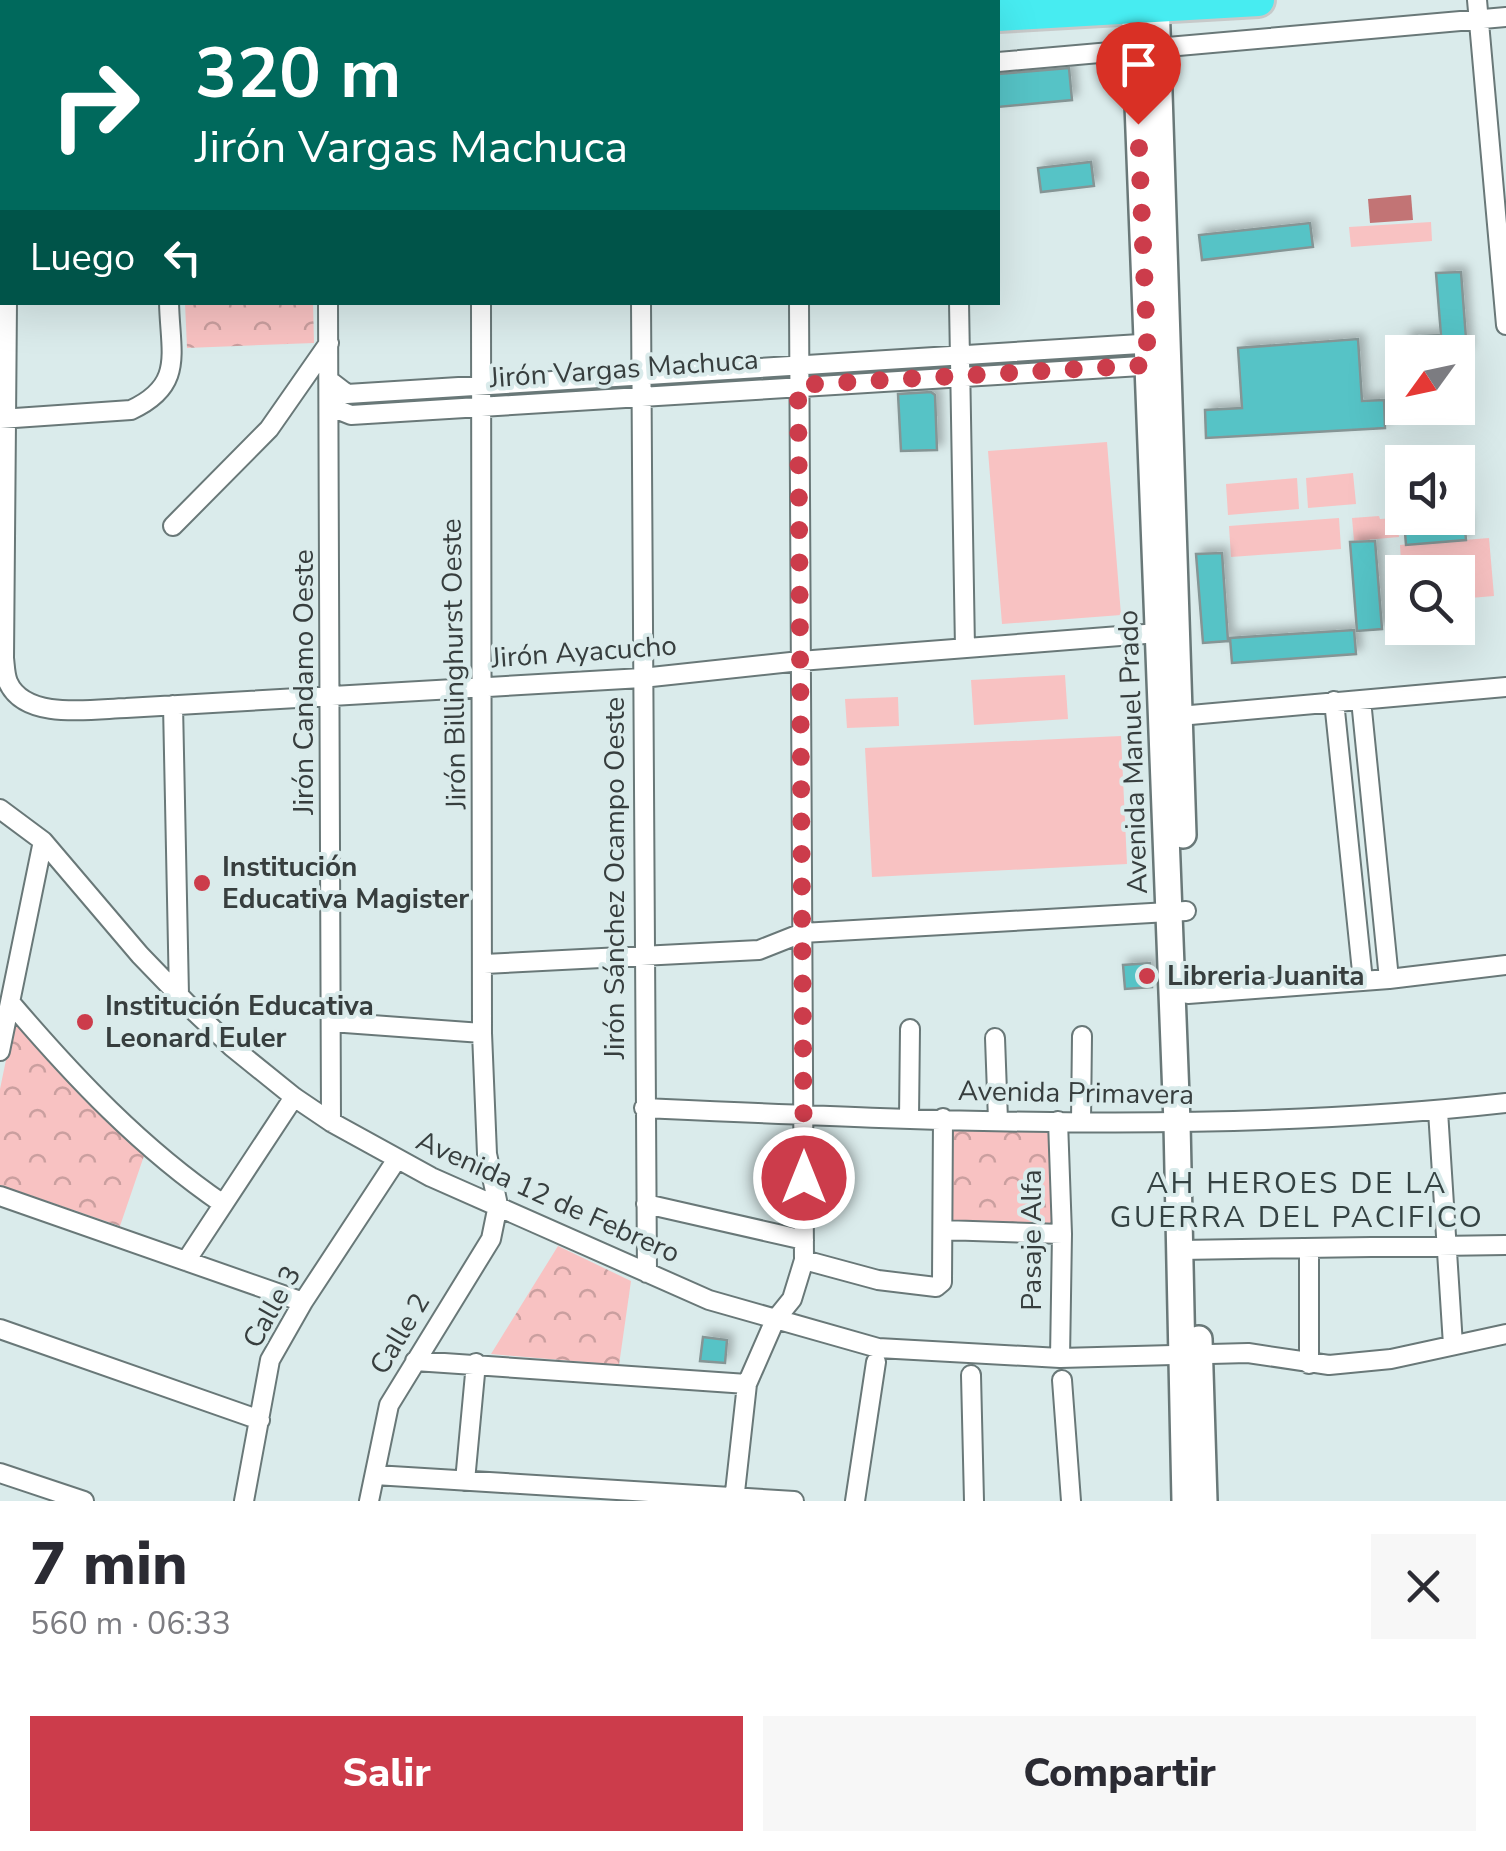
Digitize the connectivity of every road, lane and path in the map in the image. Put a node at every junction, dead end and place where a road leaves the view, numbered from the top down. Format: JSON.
{"nodes":[{"id":1,"x":1258,"y":0,"type":"edge"},
{"id":2,"x":1478,"y":0,"type":"edge"},
{"id":3,"x":1145,"y":4,"type":"edge"},
{"id":4,"x":1000,"y":15,"type":"edge"},
{"id":5,"x":1506,"y":17,"type":"edge"},
{"id":6,"x":1479,"y":20,"type":"junction"},
{"id":7,"x":1147,"y":51,"type":"junction"},
{"id":8,"x":1000,"y":62,"type":"edge"},
{"id":9,"x":6,"y":305,"type":"edge"},
{"id":10,"x":168,"y":305,"type":"edge"},
{"id":11,"x":328,"y":305,"type":"edge"},
{"id":12,"x":481,"y":305,"type":"edge"},
{"id":13,"x":641,"y":305,"type":"edge"},
{"id":14,"x":799,"y":305,"type":"edge"},
{"id":15,"x":958,"y":305,"type":"edge"},
{"id":16,"x":1506,"y":325,"type":"edge"},
{"id":17,"x":330,"y":342,"type":"junction"},
{"id":18,"x":959,"y":354,"type":"junction"},
{"id":19,"x":1157,"y":354,"type":"junction"},
{"id":20,"x":798,"y":364,"type":"junction"},
{"id":21,"x":641,"y":374,"type":"junction"},
{"id":22,"x":960,"y":375,"type":"junction"},
{"id":23,"x":481,"y":384,"type":"junction"},
{"id":24,"x":798,"y":385,"type":"junction"},
{"id":25,"x":331,"y":391,"type":"junction"},
{"id":26,"x":642,"y":395,"type":"junction"},
{"id":27,"x":479,"y":406,"type":"junction"},
{"id":28,"x":4,"y":419,"type":"edge"},
{"id":29,"x":173,"y":526,"type":"dead end"},
{"id":30,"x":1158,"y":633,"type":"junction"},
{"id":31,"x":965,"y":648,"type":"junction"},
{"id":32,"x":800,"y":660,"type":"junction"},
{"id":33,"x":642,"y":678,"type":"junction"},
{"id":34,"x":482,"y":686,"type":"junction"},
{"id":35,"x":1506,"y":687,"type":"edge"},
{"id":36,"x":331,"y":694,"type":"junction"},
{"id":37,"x":1361,"y":700,"type":"junction"},
{"id":38,"x":1334,"y":701,"type":"junction"},
{"id":39,"x":173,"y":705,"type":"junction"},
{"id":40,"x":1170,"y":717,"type":"junction"},
{"id":41,"x":0,"y":809,"type":"edge"},
{"id":42,"x":43,"y":841,"type":"junction"},
{"id":43,"x":1177,"y":912,"type":"junction"},
{"id":44,"x":802,"y":932,"type":"junction"},
{"id":45,"x":644,"y":958,"type":"junction"},
{"id":46,"x":484,"y":964,"type":"junction"},
{"id":47,"x":1506,"y":966,"type":"edge"},
{"id":48,"x":1390,"y":978,"type":"junction"},
{"id":49,"x":1363,"y":981,"type":"junction"},
{"id":50,"x":8,"y":987,"type":"edge"},
{"id":51,"x":1188,"y":994,"type":"junction"},
{"id":52,"x":179,"y":995,"type":"junction"},
{"id":53,"x":331,"y":1022,"type":"junction"},
{"id":54,"x":910,"y":1029,"type":"dead end"},
{"id":55,"x":482,"y":1034,"type":"junction"},
{"id":56,"x":1082,"y":1036,"type":"dead end"},
{"id":57,"x":995,"y":1038,"type":"dead end"},
{"id":58,"x":0,"y":1052,"type":"edge"},
{"id":59,"x":294,"y":1097,"type":"junction"},
{"id":60,"x":1506,"y":1103,"type":"edge"},
{"id":61,"x":644,"y":1108,"type":"junction"},
{"id":62,"x":1438,"y":1111,"type":"junction"},
{"id":63,"x":804,"y":1115,"type":"junction"},
{"id":64,"x":909,"y":1118,"type":"junction"},
{"id":65,"x":944,"y":1118,"type":"junction"},
{"id":66,"x":998,"y":1120,"type":"junction"},
{"id":67,"x":1058,"y":1121,"type":"junction"},
{"id":68,"x":332,"y":1122,"type":"junction"},
{"id":69,"x":1081,"y":1122,"type":"junction"},
{"id":70,"x":1184,"y":1122,"type":"junction"},
{"id":71,"x":396,"y":1158,"type":"junction"},
{"id":72,"x":0,"y":1196,"type":"edge"},
{"id":73,"x":222,"y":1204,"type":"junction"},
{"id":74,"x":646,"y":1204,"type":"junction"},
{"id":75,"x":498,"y":1205,"type":"junction"},
{"id":76,"x":943,"y":1230,"type":"junction"},
{"id":77,"x":1062,"y":1234,"type":"junction"},
{"id":78,"x":804,"y":1240,"type":"junction"},
{"id":79,"x":1506,"y":1246,"type":"edge"},
{"id":80,"x":1447,"y":1248,"type":"junction"},
{"id":81,"x":1188,"y":1250,"type":"junction"},
{"id":82,"x":1309,"y":1250,"type":"junction"},
{"id":83,"x":804,"y":1260,"type":"junction"},
{"id":84,"x":186,"y":1261,"type":"junction"},
{"id":85,"x":647,"y":1274,"type":"junction"},
{"id":86,"x":303,"y":1302,"type":"junction"},
{"id":87,"x":776,"y":1320,"type":"junction"},
{"id":88,"x":0,"y":1329,"type":"edge"},
{"id":89,"x":1506,"y":1334,"type":"edge"},
{"id":90,"x":1453,"y":1346,"type":"junction"},
{"id":91,"x":1191,"y":1357,"type":"junction"},
{"id":92,"x":1060,"y":1358,"type":"junction"},
{"id":93,"x":415,"y":1361,"type":"junction"},
{"id":94,"x":476,"y":1362,"type":"junction"},
{"id":95,"x":876,"y":1362,"type":"dead end"},
{"id":96,"x":1308,"y":1364,"type":"junction"},
{"id":97,"x":971,"y":1375,"type":"dead end"},
{"id":98,"x":1062,"y":1380,"type":"dead end"},
{"id":99,"x":747,"y":1384,"type":"junction"},
{"id":100,"x":260,"y":1420,"type":"junction"},
{"id":101,"x":0,"y":1473,"type":"edge"},
{"id":102,"x":375,"y":1474,"type":"junction"},
{"id":103,"x":465,"y":1480,"type":"junction"},
{"id":104,"x":734,"y":1500,"type":"edge"},
{"id":105,"x":84,"y":1501,"type":"edge"},
{"id":106,"x":244,"y":1501,"type":"edge"},
{"id":107,"x":370,"y":1501,"type":"edge"},
{"id":108,"x":794,"y":1501,"type":"edge"},
{"id":109,"x":855,"y":1501,"type":"edge"},
{"id":110,"x":974,"y":1501,"type":"edge"},
{"id":111,"x":1071,"y":1501,"type":"edge"},
{"id":112,"x":1185,"y":1501,"type":"edge"},
{"id":113,"x":1204,"y":1501,"type":"edge"}],
"edges":[{"from":1,"to":3,"type":"highway"},
{"from":2,"to":6,"type":"street"},
{"from":3,"to":4,"type":"highway"},
{"from":3,"to":7,"type":"main road","name":"Avenida Manuel Prado"},
{"from":5,"to":6,"type":"street"},
{"from":6,"to":7,"type":"street"},
{"from":6,"to":16,"type":"street"},
{"from":7,"to":8,"type":"street"},
{"from":7,"to":19,"type":"main road","name":"Avenida Manuel Prado"},
{"from":9,"to":28,"type":"street"},
{"from":10,"to":28,"type":"street"},
{"from":11,"to":17,"type":"street","name":"Jirón Candamo Oeste"},
{"from":12,"to":23,"type":"street","name":"Jirón Billinghurst Oeste"},
{"from":13,"to":21,"type":"street","name":"Jirón Sánchez Ocampo Oeste"},
{"from":14,"to":20,"type":"street"},
{"from":15,"to":18,"type":"street"},
{"from":17,"to":25,"type":"street","name":"Jirón Candamo Oeste"},
{"from":17,"to":29,"type":"street"},
{"from":18,"to":19,"type":"street","name":"Jirón Vargas Machuca"},
{"from":18,"to":20,"type":"street","name":"Jirón Vargas Machuca"},
{"from":18,"to":22,"type":"street"},
{"from":19,"to":22,"type":"street","name":"Jirón Vargas Machuca"},
{"from":19,"to":30,"type":"main road","name":"Avenida Manuel Prado"},
{"from":19,"to":40,"type":"main road","name":"Avenida Manuel Prado"},
{"from":20,"to":21,"type":"street","name":"Jirón Vargas Machuca"},
{"from":20,"to":24,"type":"street"},
{"from":21,"to":23,"type":"street","name":"Jirón Vargas Machuca"},
{"from":21,"to":26,"type":"street","name":"Jirón Sánchez Ocampo Oeste"},
{"from":22,"to":24,"type":"street","name":"Jirón Vargas Machuca"},
{"from":22,"to":31,"type":"street"},
{"from":23,"to":25,"type":"street","name":"Jirón Vargas Machuca"},
{"from":23,"to":27,"type":"street","name":"Jirón Billinghurst Oeste"},
{"from":24,"to":26,"type":"street","name":"Jirón Vargas Machuca"},
{"from":24,"to":32,"type":"street"},
{"from":25,"to":27,"type":"street","name":"Jirón Vargas Machuca"},
{"from":25,"to":36,"type":"street","name":"Jirón Candamo Oeste"},
{"from":26,"to":27,"type":"street","name":"Jirón Vargas Machuca"},
{"from":26,"to":33,"type":"street","name":"Jirón Sánchez Ocampo Oeste"},
{"from":27,"to":34,"type":"street","name":"Jirón Billinghurst Oeste"},
{"from":28,"to":39,"type":"street","name":"Jirón Ayacucho"},
{"from":30,"to":31,"type":"street","name":"Jirón Ayacucho"},
{"from":30,"to":40,"type":"main road","name":"Avenida Manuel Prado"},
{"from":31,"to":32,"type":"street","name":"Jirón Ayacucho"},
{"from":32,"to":33,"type":"street","name":"Jirón Ayacucho"},
{"from":32,"to":44,"type":"street"},
{"from":33,"to":34,"type":"street","name":"Jirón Ayacucho"},
{"from":33,"to":45,"type":"street","name":"Jirón Sánchez Ocampo Oeste"},
{"from":34,"to":36,"type":"street","name":"Jirón Ayacucho"},
{"from":34,"to":46,"type":"street","name":"Jirón Billinghurst Oeste"},
{"from":35,"to":37,"type":"street"},
{"from":36,"to":39,"type":"street","name":"Jirón Ayacucho"},
{"from":36,"to":53,"type":"street","name":"Jirón Candamo Oeste"},
{"from":37,"to":38,"type":"street"},
{"from":37,"to":48,"type":"street"},
{"from":38,"to":40,"type":"street"},
{"from":38,"to":49,"type":"street"},
{"from":39,"to":52,"type":"street"},
{"from":40,"to":43,"type":"main road","name":"Avenida Manuel Prado"},
{"from":41,"to":42,"type":"street","name":"Avenida 12 de Febrero"},
{"from":42,"to":50,"type":"street"},
{"from":42,"to":52,"type":"street","name":"Avenida 12 de Febrero"},
{"from":43,"to":44,"type":"street"},
{"from":43,"to":51,"type":"main road","name":"Avenida Manuel Prado"},
{"from":43,"to":70,"type":"main road","name":"Avenida Manuel Prado"},
{"from":44,"to":45,"type":"street"},
{"from":44,"to":63,"type":"street"},
{"from":45,"to":46,"type":"street"},
{"from":45,"to":61,"type":"street","name":"Jirón Sánchez Ocampo Oeste"},
{"from":46,"to":55,"type":"street","name":"Jirón Billinghurst Oeste"},
{"from":47,"to":48,"type":"street"},
{"from":48,"to":49,"type":"street"},
{"from":49,"to":51,"type":"street"},
{"from":50,"to":58,"type":"street"},
{"from":50,"to":73,"type":"street"},
{"from":51,"to":70,"type":"main road","name":"Avenida Manuel Prado"},
{"from":52,"to":59,"type":"street","name":"Avenida 12 de Febrero"},
{"from":53,"to":55,"type":"street"},
{"from":53,"to":68,"type":"street","name":"Jirón Candamo Oeste"},
{"from":54,"to":64,"type":"street"},
{"from":55,"to":75,"type":"street","name":"Jirón Billinghurst Oeste"},
{"from":56,"to":69,"type":"street"},
{"from":57,"to":66,"type":"street"},
{"from":59,"to":68,"type":"street","name":"Avenida 12 de Febrero"},
{"from":59,"to":73,"type":"street"},
{"from":60,"to":62,"type":"street","name":"Avenida Primavera"},
{"from":61,"to":63,"type":"street","name":"Avenida Primavera"},
{"from":61,"to":74,"type":"street","name":"Jirón Sánchez Ocampo Oeste"},
{"from":62,"to":70,"type":"street","name":"Avenida Primavera"},
{"from":62,"to":80,"type":"street"},
{"from":63,"to":64,"type":"street","name":"Avenida Primavera"},
{"from":63,"to":78,"type":"street"},
{"from":64,"to":65,"type":"street","name":"Avenida Primavera"},
{"from":65,"to":66,"type":"street","name":"Avenida Primavera"},
{"from":65,"to":76,"type":"street"},
{"from":66,"to":67,"type":"street","name":"Avenida Primavera"},
{"from":67,"to":69,"type":"street","name":"Avenida Primavera"},
{"from":67,"to":77,"type":"street","name":"Pasaje Alfa"},
{"from":68,"to":71,"type":"street","name":"Avenida 12 de Febrero"},
{"from":69,"to":70,"type":"street","name":"Avenida Primavera"},
{"from":70,"to":81,"type":"main road","name":"Avenida Manuel Prado"},
{"from":71,"to":75,"type":"street","name":"Avenida 12 de Febrero"},
{"from":71,"to":86,"type":"street","name":"Calle 3"},
{"from":72,"to":84,"type":"street"},
{"from":73,"to":84,"type":"street"},
{"from":74,"to":78,"type":"street"},
{"from":74,"to":85,"type":"street","name":"Jirón Sánchez Ocampo Oeste"},
{"from":75,"to":85,"type":"street","name":"Avenida 12 de Febrero"},
{"from":75,"to":93,"type":"street","name":"Calle 2"},
{"from":76,"to":77,"type":"street"},
{"from":76,"to":83,"type":"street"},
{"from":77,"to":92,"type":"street","name":"Pasaje Alfa"},
{"from":78,"to":83,"type":"street"},
{"from":79,"to":80,"type":"street"},
{"from":80,"to":82,"type":"street"},
{"from":80,"to":90,"type":"street"},
{"from":81,"to":82,"type":"street"},
{"from":81,"to":91,"type":"main road","name":"Avenida Manuel Prado"},
{"from":82,"to":96,"type":"street"},
{"from":83,"to":87,"type":"street"},
{"from":84,"to":86,"type":"street"},
{"from":85,"to":87,"type":"street","name":"Avenida 12 de Febrero"},
{"from":86,"to":100,"type":"street","name":"Calle 3"},
{"from":87,"to":92,"type":"street","name":"Avenida 12 de Febrero"},
{"from":87,"to":99,"type":"street"},
{"from":88,"to":100,"type":"street"},
{"from":89,"to":90,"type":"street","name":"Avenida 12 de Febrero"},
{"from":90,"to":96,"type":"street","name":"Avenida 12 de Febrero"},
{"from":91,"to":92,"type":"street","name":"Avenida 12 de Febrero"},
{"from":91,"to":96,"type":"street","name":"Avenida 12 de Febrero"},
{"from":91,"to":112,"type":"main road","name":"Avenida Manuel Prado"},
{"from":91,"to":113,"type":"main road","name":"Avenida Manuel Prado"},
{"from":93,"to":94,"type":"street"},
{"from":93,"to":102,"type":"street","name":"Calle 2"},
{"from":94,"to":99,"type":"street"},
{"from":94,"to":103,"type":"street"},
{"from":95,"to":109,"type":"street"},
{"from":97,"to":110,"type":"street"},
{"from":98,"to":111,"type":"street"},
{"from":99,"to":104,"type":"street"},
{"from":100,"to":106,"type":"street","name":"Calle 3"},
{"from":101,"to":105,"type":"street"},
{"from":102,"to":103,"type":"street"},
{"from":102,"to":107,"type":"street","name":"Calle 2"},
{"from":103,"to":104,"type":"street"},
{"from":104,"to":108,"type":"street"}]}
